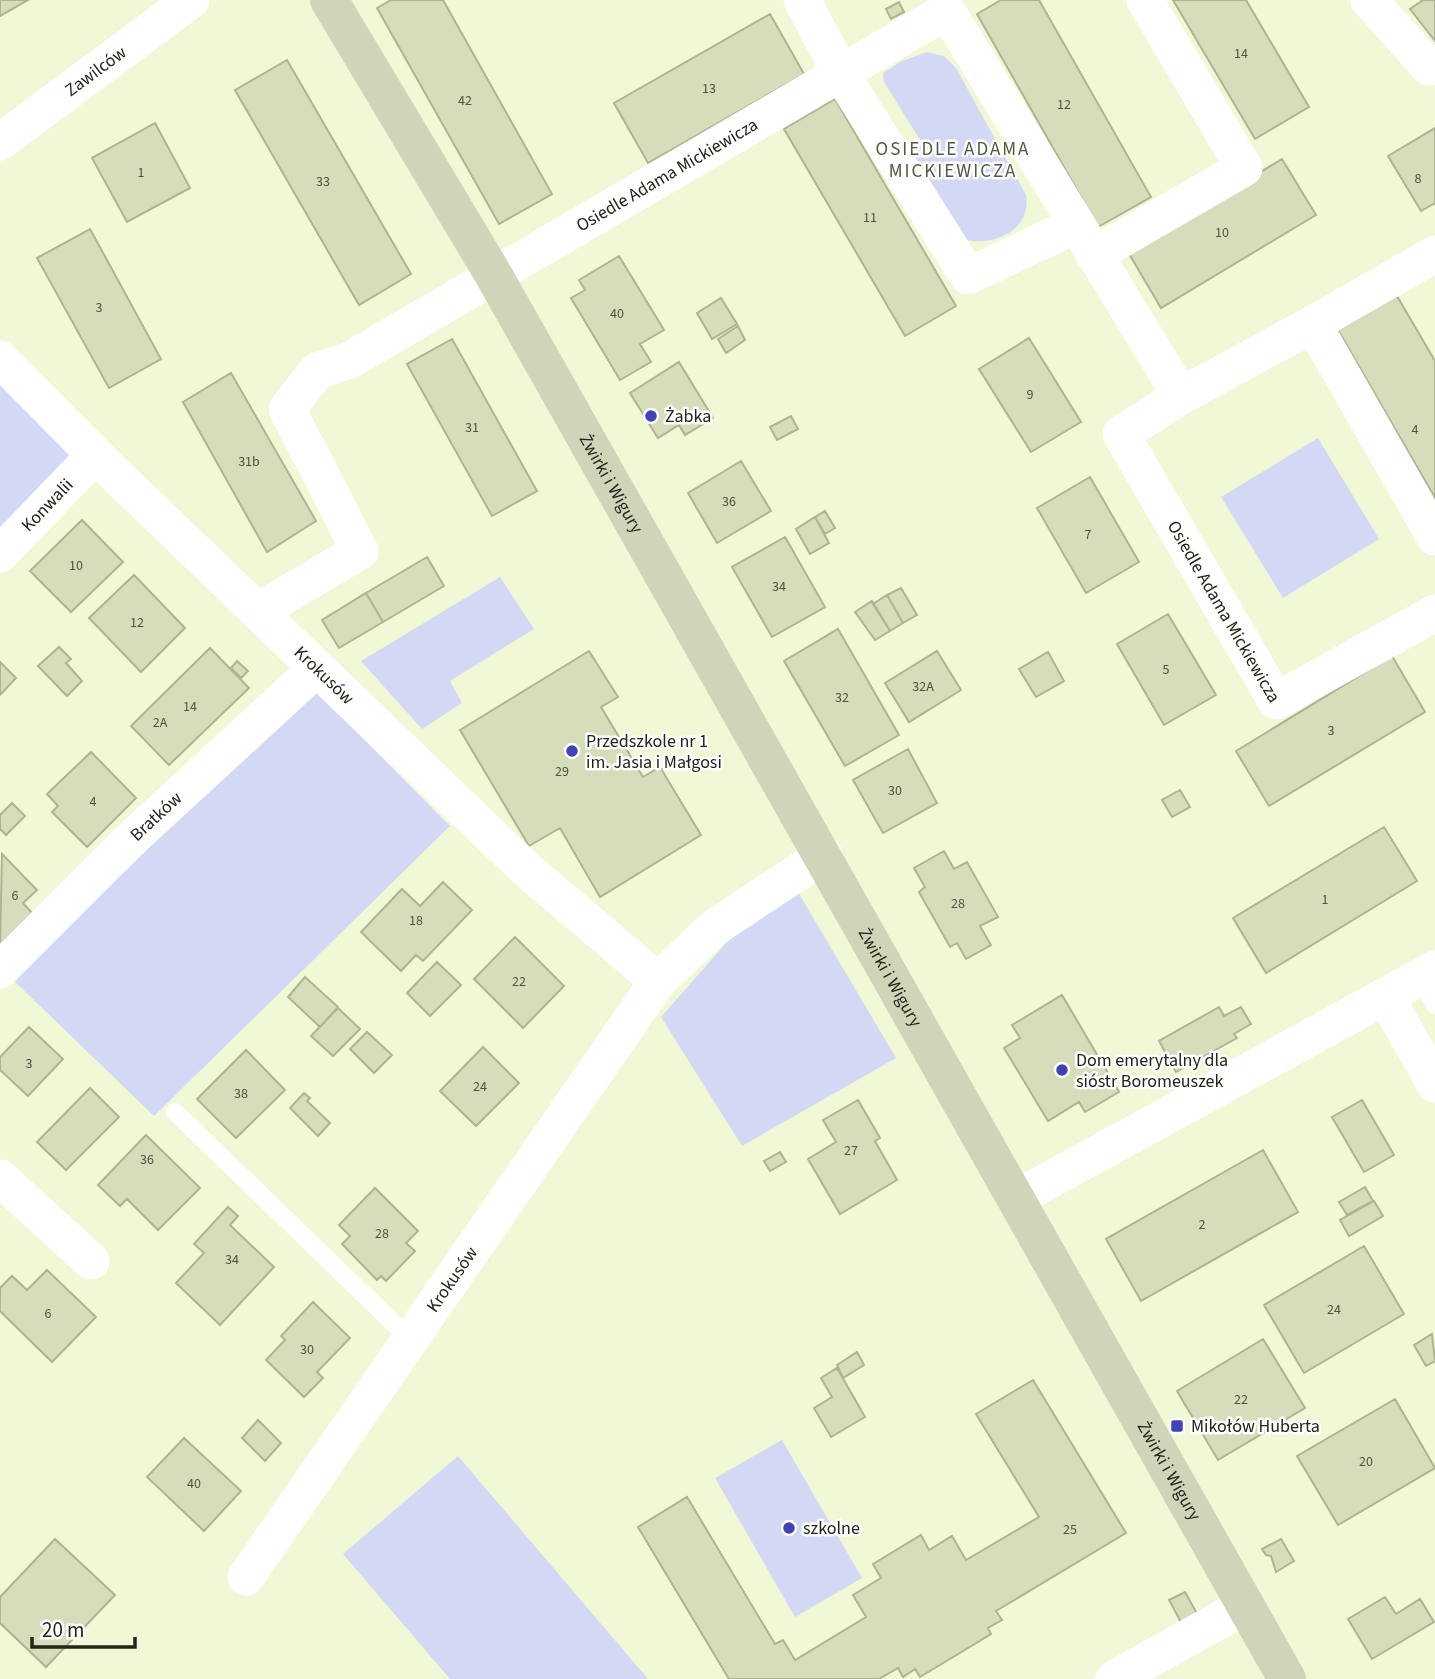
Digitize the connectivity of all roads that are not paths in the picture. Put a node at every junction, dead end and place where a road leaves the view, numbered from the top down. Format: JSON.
{"nodes":[{"id":1,"x":191,"y":0,"type":"edge"},
{"id":2,"x":330,"y":0,"type":"edge"},
{"id":3,"x":802,"y":0,"type":"edge"},
{"id":4,"x":1145,"y":0,"type":"edge"},
{"id":5,"x":1369,"y":0,"type":"edge"},
{"id":6,"x":952,"y":4,"type":"edge"},
{"id":7,"x":1429,"y":67,"type":"dead end"},
{"id":8,"x":841,"y":74,"type":"junction"},
{"id":9,"x":0,"y":142,"type":"edge"},
{"id":10,"x":1085,"y":240,"type":"junction"},
{"id":11,"x":1435,"y":254,"type":"edge"},
{"id":12,"x":493,"y":274,"type":"junction"},
{"id":13,"x":1313,"y":324,"type":"junction"},
{"id":14,"x":0,"y":359,"type":"edge"},
{"id":15,"x":1181,"y":396,"type":"junction"},
{"id":16,"x":95,"y":455,"type":"junction"},
{"id":17,"x":1435,"y":537,"type":"edge"},
{"id":18,"x":0,"y":554,"type":"edge"},
{"id":19,"x":260,"y":610,"type":"junction"},
{"id":20,"x":1432,"y":622,"type":"edge"},
{"id":21,"x":317,"y":668,"type":"junction"},
{"id":22,"x":824,"y":855,"type":"junction"},
{"id":23,"x":0,"y":970,"type":"edge"},
{"id":24,"x":658,"y":981,"type":"junction"},
{"id":25,"x":1430,"y":984,"type":"edge"},
{"id":26,"x":1385,"y":996,"type":"junction"},
{"id":27,"x":1435,"y":1084,"type":"edge"},
{"id":28,"x":175,"y":1112,"type":"dead end"},
{"id":29,"x":0,"y":1178,"type":"edge"},
{"id":30,"x":1015,"y":1199,"type":"junction"},
{"id":31,"x":91,"y":1261,"type":"dead end"},
{"id":32,"x":410,"y":1339,"type":"junction"},
{"id":33,"x":246,"y":1577,"type":"dead end"},
{"id":34,"x":1245,"y":1606,"type":"junction"},
{"id":35,"x":1114,"y":1679,"type":"edge"},
{"id":36,"x":1287,"y":1679,"type":"edge"}],
"edges":[{"from":1,"to":9,"type":"street","name":"Zawilców"},
{"from":2,"to":12,"type":"street","name":"Żwirki i Wigury"},
{"from":3,"to":8,"type":"street"},
{"from":4,"to":10,"type":"street"},
{"from":5,"to":7,"type":"street"},
{"from":6,"to":8,"type":"street","name":"Osiedle Adama Mickiewicza"},
{"from":6,"to":10,"type":"street","name":"Osiedle Adama Mickiewicza"},
{"from":8,"to":10,"type":"street"},
{"from":8,"to":12,"type":"street","name":"Osiedle Adama Mickiewicza"},
{"from":10,"to":15,"type":"street","name":"Osiedle Adama Mickiewicza"},
{"from":11,"to":13,"type":"street","name":"Osiedle Adama Mickiewicza"},
{"from":12,"to":19,"type":"street"},
{"from":12,"to":22,"type":"street","name":"Żwirki i Wigury"},
{"from":13,"to":15,"type":"street","name":"Osiedle Adama Mickiewicza"},
{"from":13,"to":17,"type":"street"},
{"from":14,"to":16,"type":"street","name":"Krokusów"},
{"from":15,"to":20,"type":"street","name":"Osiedle Adama Mickiewicza"},
{"from":16,"to":18,"type":"street","name":"Konwalii"},
{"from":16,"to":19,"type":"street","name":"Krokusów"},
{"from":19,"to":21,"type":"street","name":"Krokusów"},
{"from":21,"to":23,"type":"street","name":"Bratków"},
{"from":21,"to":24,"type":"street","name":"Krokusów"},
{"from":22,"to":24,"type":"street","name":"Krokusów"},
{"from":22,"to":30,"type":"street","name":"Żwirki i Wigury"},
{"from":24,"to":32,"type":"street","name":"Krokusów"},
{"from":25,"to":26,"type":"street"},
{"from":26,"to":27,"type":"street"},
{"from":26,"to":30,"type":"street"},
{"from":28,"to":32,"type":"lane"},
{"from":29,"to":31,"type":"street"},
{"from":30,"to":34,"type":"street","name":"Żwirki i Wigury"},
{"from":32,"to":33,"type":"street","name":"Krokusów"},
{"from":34,"to":35,"type":"street"},
{"from":34,"to":36,"type":"street","name":"Żwirki i Wigury"}]}
